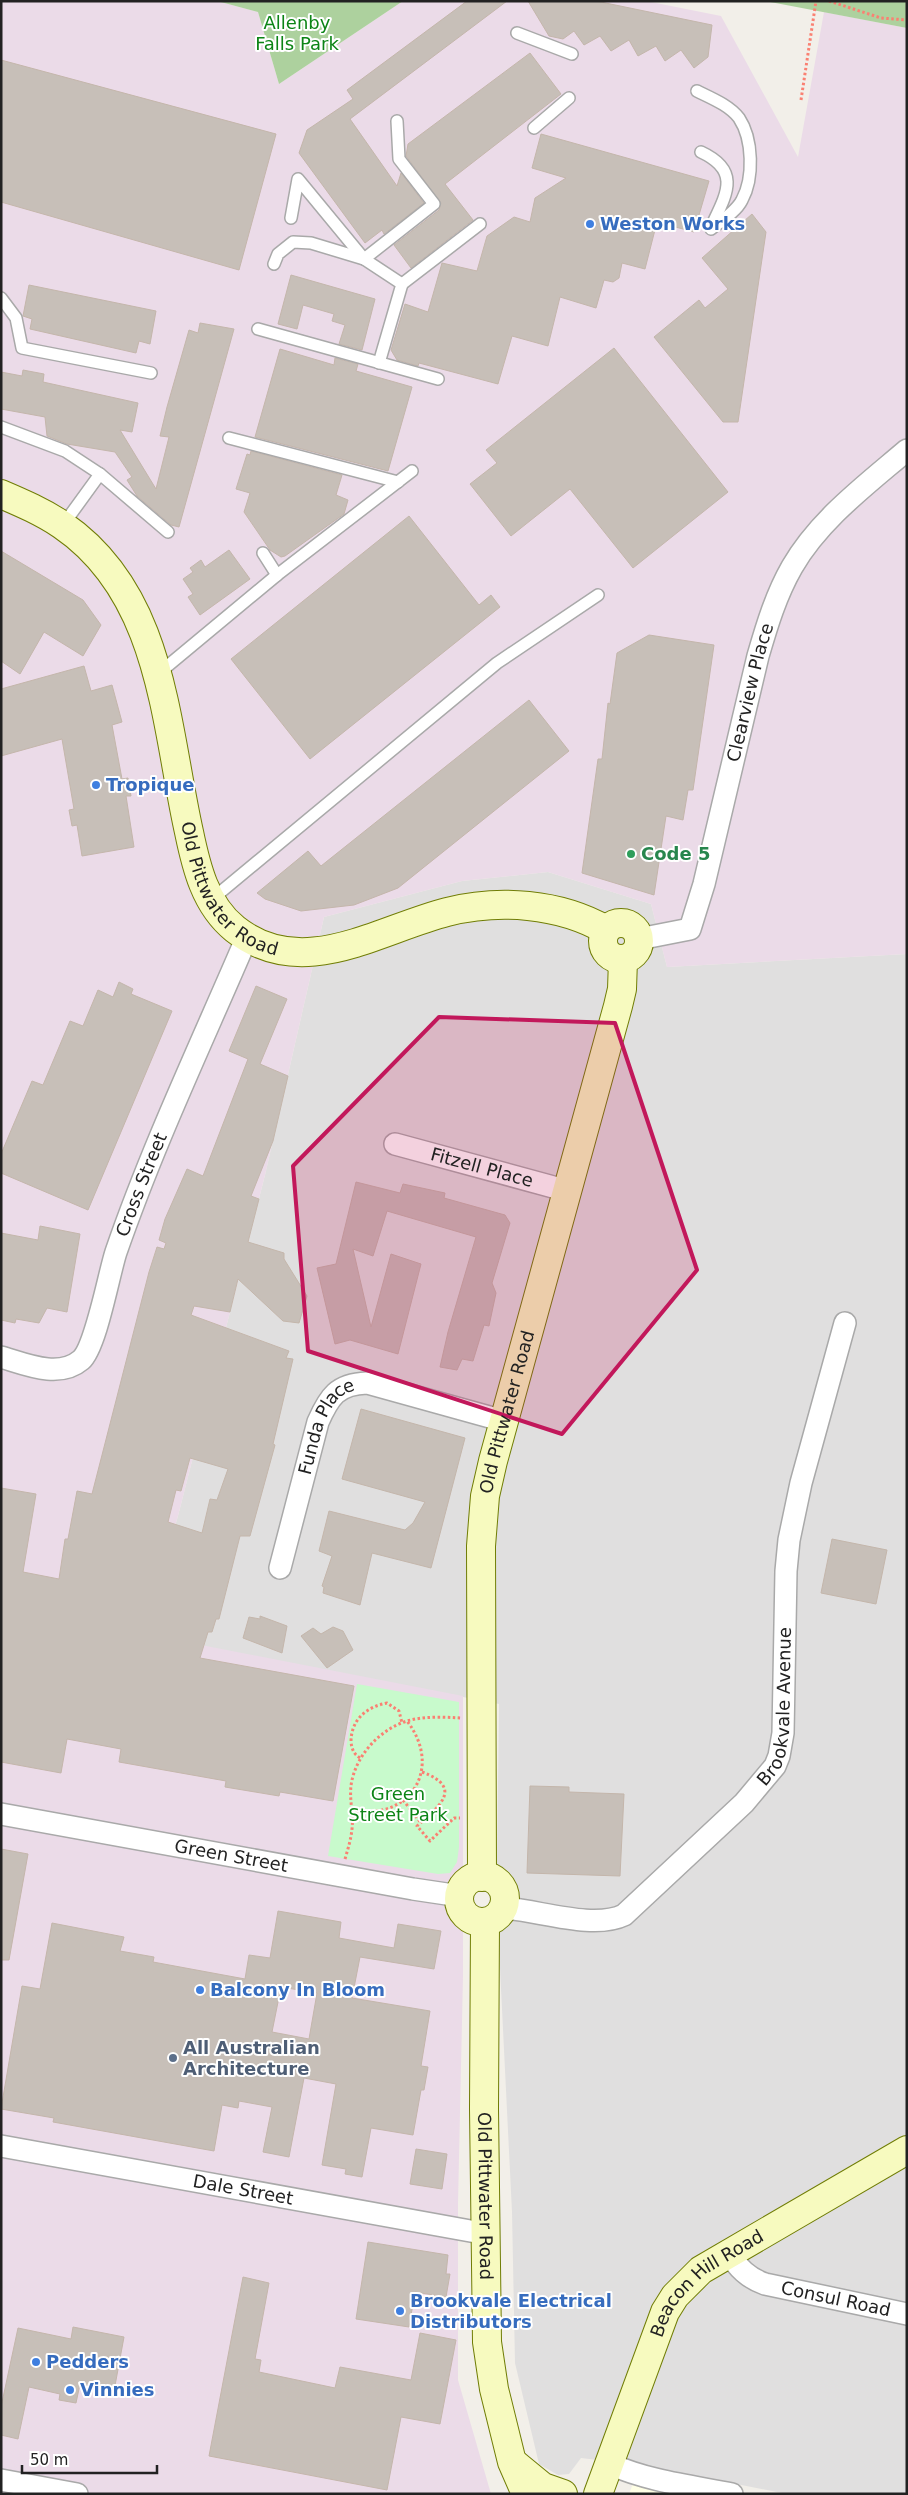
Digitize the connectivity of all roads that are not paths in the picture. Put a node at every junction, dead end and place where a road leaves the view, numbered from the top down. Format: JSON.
{"nodes":[{"id":1,"x":516,"y":33,"type":"dead end"},
{"id":2,"x":572,"y":54,"type":"dead end"},
{"id":3,"x":697,"y":91,"type":"dead end"},
{"id":4,"x":570,"y":98,"type":"dead end"},
{"id":5,"x":397,"y":121,"type":"dead end"},
{"id":6,"x":534,"y":128,"type":"dead end"},
{"id":7,"x":701,"y":152,"type":"dead end"},
{"id":8,"x":291,"y":218,"type":"dead end"},
{"id":9,"x":480,"y":224,"type":"dead end"},
{"id":10,"x":364,"y":259,"type":"junction"},
{"id":11,"x":274,"y":264,"type":"dead end"},
{"id":12,"x":402,"y":284,"type":"junction"},
{"id":13,"x":1,"y":298,"type":"edge"},
{"id":14,"x":258,"y":329,"type":"dead end"},
{"id":15,"x":379,"y":363,"type":"junction"},
{"id":16,"x":150,"y":373,"type":"dead end"},
{"id":17,"x":438,"y":380,"type":"dead end"},
{"id":18,"x":1,"y":427,"type":"edge"},
{"id":19,"x":229,"y":438,"type":"dead end"},
{"id":20,"x":907,"y":450,"type":"edge"},
{"id":21,"x":412,"y":471,"type":"dead end"},
{"id":22,"x":100,"y":474,"type":"junction"},
{"id":23,"x":398,"y":482,"type":"junction"},
{"id":24,"x":1,"y":494,"type":"edge"},
{"id":25,"x":62,"y":525,"type":"junction"},
{"id":26,"x":168,"y":532,"type":"dead end"},
{"id":27,"x":263,"y":553,"type":"dead end"},
{"id":28,"x":277,"y":575,"type":"junction"},
{"id":29,"x":598,"y":595,"type":"dead end"},
{"id":30,"x":159,"y":673,"type":"junction"},
{"id":31,"x":211,"y":900,"type":"junction"},
{"id":32,"x":247,"y":937,"type":"junction"},
{"id":33,"x":631,"y":949,"type":"junction"},
{"id":34,"x":395,"y":1144,"type":"dead end"},
{"id":35,"x":568,"y":1191,"type":"junction"},
{"id":36,"x":845,"y":1323,"type":"dead end"},
{"id":37,"x":1,"y":1357,"type":"edge"},
{"id":38,"x":504,"y":1421,"type":"junction"},
{"id":39,"x":280,"y":1568,"type":"dead end"},
{"id":40,"x":1,"y":1814,"type":"edge"},
{"id":41,"x":482,"y":1877,"type":"junction"},
{"id":42,"x":460,"y":1896,"type":"junction"},
{"id":43,"x":494,"y":1915,"type":"junction"},
{"id":44,"x":1,"y":2146,"type":"edge"},
{"id":45,"x":907,"y":2150,"type":"edge"},
{"id":46,"x":486,"y":2234,"type":"junction"},
{"id":47,"x":729,"y":2253,"type":"junction"},
{"id":48,"x":907,"y":2314,"type":"edge"},
{"id":49,"x":512,"y":2462,"type":"junction"},
{"id":50,"x":610,"y":2464,"type":"junction"},
{"id":51,"x":1,"y":2480,"type":"edge"},
{"id":52,"x":78,"y":2494,"type":"edge"},
{"id":53,"x":526,"y":2494,"type":"edge"},
{"id":54,"x":562,"y":2494,"type":"edge"},
{"id":55,"x":574,"y":2494,"type":"edge"},
{"id":56,"x":598,"y":2494,"type":"edge"},
{"id":57,"x":732,"y":2494,"type":"edge"}],
"edges":[{"from":1,"to":2,"type":"lane"},
{"from":3,"to":7,"type":"lane"},
{"from":4,"to":6,"type":"lane"},
{"from":5,"to":10,"type":"lane"},
{"from":8,"to":10,"type":"lane"},
{"from":9,"to":12,"type":"lane"},
{"from":10,"to":11,"type":"lane"},
{"from":10,"to":12,"type":"lane"},
{"from":12,"to":15,"type":"lane"},
{"from":13,"to":16,"type":"lane"},
{"from":14,"to":15,"type":"lane"},
{"from":15,"to":17,"type":"lane"},
{"from":18,"to":22,"type":"lane"},
{"from":19,"to":23,"type":"lane"},
{"from":20,"to":33,"type":"street","name":"Clearview Place"},
{"from":21,"to":23,"type":"lane"},
{"from":22,"to":25,"type":"lane"},
{"from":22,"to":26,"type":"lane"},
{"from":23,"to":28,"type":"lane"},
{"from":24,"to":25,"type":"street","name":"Old Pittwater Road"},
{"from":25,"to":30,"type":"street","name":"Old Pittwater Road"},
{"from":27,"to":28,"type":"lane"},
{"from":28,"to":30,"type":"lane"},
{"from":29,"to":31,"type":"lane"},
{"from":30,"to":31,"type":"street","name":"Old Pittwater Road"},
{"from":31,"to":32,"type":"street","name":"Old Pittwater Road"},
{"from":32,"to":33,"type":"street","name":"Old Pittwater Road"},
{"from":32,"to":37,"type":"street","name":"Cross Street"},
{"from":33,"to":35,"type":"street","name":"Old Pittwater Road"},
{"from":34,"to":35,"type":"street","name":"Fitzell Place"},
{"from":35,"to":38,"type":"street","name":"Old Pittwater Road"},
{"from":36,"to":43,"type":"street","name":"Brookvale Avenue"},
{"from":38,"to":39,"type":"street","name":"Funda Place"},
{"from":38,"to":41,"type":"street","name":"Old Pittwater Road"},
{"from":40,"to":42,"type":"street","name":"Green Street"},
{"from":41,"to":42,"type":"street"},
{"from":41,"to":43,"type":"street"},
{"from":42,"to":43,"type":"street"},
{"from":43,"to":46,"type":"street","name":"Old Pittwater Road"},
{"from":44,"to":46,"type":"street","name":"Dale Street"},
{"from":45,"to":47,"type":"street","name":"Beacon Hill Road"},
{"from":46,"to":49,"type":"street","name":"Old Pittwater Road"},
{"from":47,"to":48,"type":"street","name":"Consul Road"},
{"from":47,"to":50,"type":"street","name":"Beacon Hill Road"},
{"from":49,"to":53,"type":"street","name":"Old Pittwater Road"},
{"from":49,"to":54,"type":"street"},
{"from":50,"to":55,"type":"street"},
{"from":50,"to":56,"type":"street","name":"Beacon Hill Road"},
{"from":50,"to":57,"type":"street"},
{"from":51,"to":52,"type":"street"}]}
